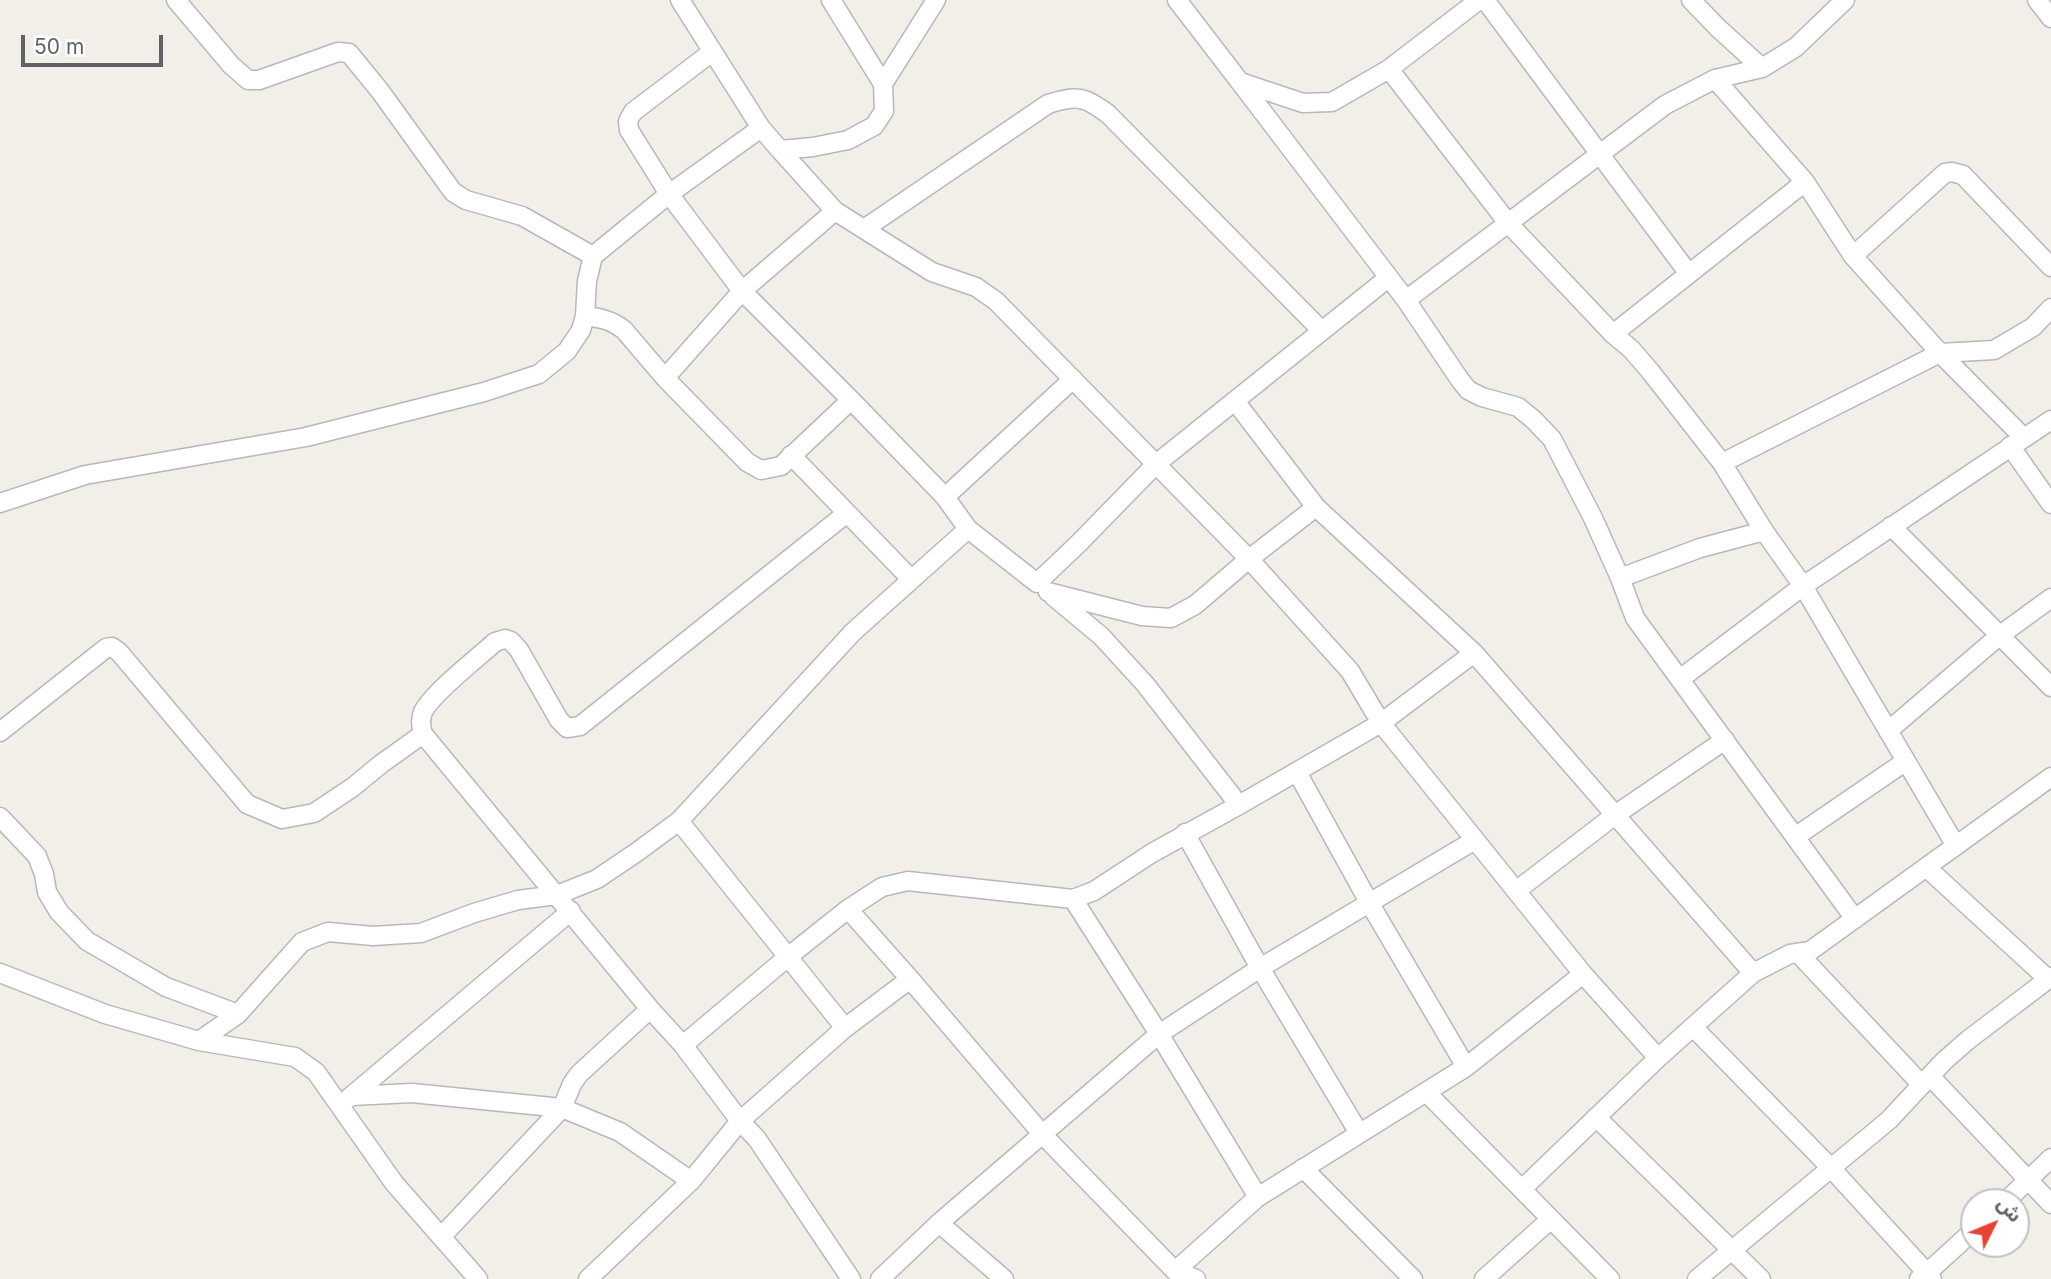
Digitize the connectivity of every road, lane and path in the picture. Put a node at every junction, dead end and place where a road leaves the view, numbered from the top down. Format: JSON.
{"nodes":[{"id":1,"x":176,"y":0,"type":"edge"},
{"id":2,"x":680,"y":0,"type":"edge"},
{"id":3,"x":831,"y":0,"type":"edge"},
{"id":4,"x":936,"y":0,"type":"edge"},
{"id":5,"x":1177,"y":0,"type":"edge"},
{"id":6,"x":1479,"y":0,"type":"edge"},
{"id":7,"x":1485,"y":0,"type":"edge"},
{"id":8,"x":1691,"y":0,"type":"edge"},
{"id":9,"x":1845,"y":0,"type":"edge"},
{"id":10,"x":2037,"y":0,"type":"edge"},
{"id":11,"x":2051,"y":18,"type":"edge"},
{"id":12,"x":712,"y":52,"type":"junction"},
{"id":13,"x":1762,"y":68,"type":"junction"},
{"id":14,"x":1389,"y":69,"type":"junction"},
{"id":15,"x":1715,"y":79,"type":"junction"},
{"id":16,"x":1240,"y":82,"type":"junction"},
{"id":17,"x":883,"y":84,"type":"junction"},
{"id":18,"x":761,"y":128,"type":"junction"},
{"id":19,"x":780,"y":150,"type":"junction"},
{"id":20,"x":1599,"y":154,"type":"junction"},
{"id":21,"x":1805,"y":182,"type":"junction"},
{"id":22,"x":669,"y":194,"type":"junction"},
{"id":23,"x":835,"y":211,"type":"junction"},
{"id":24,"x":1508,"y":223,"type":"junction"},
{"id":25,"x":864,"y":229,"type":"junction"},
{"id":26,"x":593,"y":256,"type":"junction"},
{"id":27,"x":1853,"y":256,"type":"junction"},
{"id":28,"x":2051,"y":267,"type":"edge"},
{"id":29,"x":1689,"y":274,"type":"junction"},
{"id":30,"x":1388,"y":278,"type":"junction"},
{"id":31,"x":742,"y":291,"type":"junction"},
{"id":32,"x":1406,"y":300,"type":"junction"},
{"id":33,"x":2051,"y":308,"type":"edge"},
{"id":34,"x":585,"y":316,"type":"junction"},
{"id":35,"x":1322,"y":331,"type":"junction"},
{"id":36,"x":1613,"y":334,"type":"junction"},
{"id":37,"x":1940,"y":353,"type":"junction"},
{"id":38,"x":665,"y":378,"type":"junction"},
{"id":39,"x":1073,"y":379,"type":"junction"},
{"id":40,"x":851,"y":400,"type":"junction"},
{"id":41,"x":1235,"y":401,"type":"junction"},
{"id":42,"x":2051,"y":420,"type":"edge"},
{"id":43,"x":2016,"y":442,"type":"junction"},
{"id":44,"x":791,"y":455,"type":"junction"},
{"id":45,"x":1722,"y":463,"type":"junction"},
{"id":46,"x":1156,"y":464,"type":"junction"},
{"id":47,"x":945,"y":497,"type":"junction"},
{"id":48,"x":0,"y":503,"type":"edge"},
{"id":49,"x":2051,"y":504,"type":"edge"},
{"id":50,"x":1316,"y":507,"type":"junction"},
{"id":51,"x":847,"y":513,"type":"junction"},
{"id":52,"x":1891,"y":526,"type":"junction"},
{"id":53,"x":968,"y":529,"type":"junction"},
{"id":54,"x":1764,"y":531,"type":"junction"},
{"id":55,"x":1249,"y":559,"type":"junction"},
{"id":56,"x":1620,"y":578,"type":"junction"},
{"id":57,"x":911,"y":579,"type":"junction"},
{"id":58,"x":1803,"y":586,"type":"junction"},
{"id":59,"x":1042,"y":588,"type":"junction"},
{"id":60,"x":2051,"y":598,"type":"edge"},
{"id":61,"x":1998,"y":636,"type":"junction"},
{"id":62,"x":1474,"y":653,"type":"junction"},
{"id":63,"x":1680,"y":679,"type":"junction"},
{"id":64,"x":2051,"y":687,"type":"edge"},
{"id":65,"x":1381,"y":723,"type":"junction"},
{"id":66,"x":1888,"y":731,"type":"junction"},
{"id":67,"x":0,"y":732,"type":"edge"},
{"id":68,"x":423,"y":734,"type":"junction"},
{"id":69,"x":1725,"y":740,"type":"junction"},
{"id":70,"x":1906,"y":761,"type":"junction"},
{"id":71,"x":1297,"y":772,"type":"junction"},
{"id":72,"x":2051,"y":777,"type":"edge"},
{"id":73,"x":1239,"y":805,"type":"junction"},
{"id":74,"x":1615,"y":815,"type":"junction"},
{"id":75,"x":0,"y":817,"type":"edge"},
{"id":76,"x":679,"y":821,"type":"junction"},
{"id":77,"x":1185,"y":833,"type":"junction"},
{"id":78,"x":1795,"y":837,"type":"junction"},
{"id":79,"x":1475,"y":840,"type":"junction"},
{"id":80,"x":1956,"y":846,"type":"junction"},
{"id":81,"x":1926,"y":867,"type":"junction"},
{"id":82,"x":1516,"y":891,"type":"junction"},
{"id":83,"x":557,"y":895,"type":"junction"},
{"id":84,"x":1073,"y":899,"type":"junction"},
{"id":85,"x":1370,"y":904,"type":"junction"},
{"id":86,"x":848,"y":909,"type":"junction"},
{"id":87,"x":571,"y":911,"type":"junction"},
{"id":88,"x":1855,"y":919,"type":"junction"},
{"id":89,"x":1798,"y":953,"type":"junction"},
{"id":90,"x":789,"y":956,"type":"junction"},
{"id":91,"x":1260,"y":968,"type":"junction"},
{"id":92,"x":0,"y":972,"type":"edge"},
{"id":93,"x":1753,"y":973,"type":"junction"},
{"id":94,"x":1583,"y":974,"type":"junction"},
{"id":95,"x":2050,"y":978,"type":"edge"},
{"id":96,"x":910,"y":979,"type":"junction"},
{"id":97,"x":650,"y":1009,"type":"junction"},
{"id":98,"x":238,"y":1014,"type":"junction"},
{"id":99,"x":1693,"y":1027,"type":"junction"},
{"id":100,"x":845,"y":1028,"type":"junction"},
{"id":101,"x":1159,"y":1034,"type":"junction"},
{"id":102,"x":199,"y":1041,"type":"junction"},
{"id":103,"x":683,"y":1045,"type":"junction"},
{"id":104,"x":1658,"y":1058,"type":"junction"},
{"id":105,"x":1466,"y":1067,"type":"junction"},
{"id":106,"x":1926,"y":1080,"type":"junction"},
{"id":107,"x":1426,"y":1091,"type":"junction"},
{"id":108,"x":346,"y":1101,"type":"junction"},
{"id":109,"x":562,"y":1108,"type":"junction"},
{"id":110,"x":1596,"y":1118,"type":"junction"},
{"id":111,"x":740,"y":1121,"type":"junction"},
{"id":112,"x":1359,"y":1133,"type":"junction"},
{"id":113,"x":1044,"y":1135,"type":"junction"},
{"id":114,"x":2051,"y":1158,"type":"edge"},
{"id":115,"x":1303,"y":1168,"type":"junction"},
{"id":116,"x":1831,"y":1168,"type":"junction"},
{"id":117,"x":691,"y":1181,"type":"junction"},
{"id":118,"x":2029,"y":1181,"type":"junction"},
{"id":119,"x":2021,"y":1188,"type":"edge"},
{"id":120,"x":1522,"y":1189,"type":"junction"},
{"id":121,"x":1258,"y":1197,"type":"junction"},
{"id":122,"x":2051,"y":1204,"type":"edge"},
{"id":123,"x":1551,"y":1219,"type":"junction"},
{"id":124,"x":939,"y":1223,"type":"junction"},
{"id":125,"x":441,"y":1237,"type":"junction"},
{"id":126,"x":1960,"y":1244,"type":"edge"},
{"id":127,"x":1732,"y":1250,"type":"junction"},
{"id":128,"x":1175,"y":1271,"type":"junction"},
{"id":129,"x":1926,"y":1277,"type":"edge"},
{"id":130,"x":478,"y":1279,"type":"edge"},
{"id":131,"x":588,"y":1279,"type":"edge"},
{"id":132,"x":850,"y":1279,"type":"edge"},
{"id":133,"x":880,"y":1279,"type":"edge"},
{"id":134,"x":1004,"y":1279,"type":"edge"},
{"id":135,"x":1196,"y":1279,"type":"edge"},
{"id":136,"x":1413,"y":1279,"type":"edge"},
{"id":137,"x":1484,"y":1279,"type":"edge"},
{"id":138,"x":1610,"y":1279,"type":"edge"},
{"id":139,"x":1697,"y":1279,"type":"edge"},
{"id":140,"x":1762,"y":1279,"type":"edge"}],
"edges":[{"from":1,"to":26,"type":"street"},
{"from":2,"to":12,"type":"street"},
{"from":3,"to":17,"type":"street"},
{"from":4,"to":17,"type":"street"},
{"from":5,"to":16,"type":"street"},
{"from":6,"to":14,"type":"street"},
{"from":7,"to":20,"type":"street"},
{"from":8,"to":13,"type":"street"},
{"from":9,"to":13,"type":"street"},
{"from":10,"to":11,"type":"street"},
{"from":12,"to":18,"type":"street"},
{"from":12,"to":22,"type":"street"},
{"from":13,"to":15,"type":"street"},
{"from":14,"to":16,"type":"street"},
{"from":14,"to":24,"type":"street"},
{"from":15,"to":20,"type":"street"},
{"from":15,"to":21,"type":"street"},
{"from":16,"to":30,"type":"street"},
{"from":17,"to":19,"type":"street"},
{"from":18,"to":19,"type":"street"},
{"from":18,"to":22,"type":"street"},
{"from":19,"to":23,"type":"street"},
{"from":20,"to":24,"type":"street"},
{"from":20,"to":29,"type":"street"},
{"from":21,"to":27,"type":"street"},
{"from":21,"to":29,"type":"street"},
{"from":22,"to":26,"type":"street"},
{"from":22,"to":31,"type":"street"},
{"from":23,"to":25,"type":"street"},
{"from":23,"to":31,"type":"street"},
{"from":24,"to":32,"type":"street"},
{"from":24,"to":36,"type":"street"},
{"from":25,"to":35,"type":"street"},
{"from":25,"to":39,"type":"street"},
{"from":26,"to":34,"type":"street"},
{"from":27,"to":28,"type":"street"},
{"from":27,"to":37,"type":"street"},
{"from":29,"to":36,"type":"street"},
{"from":30,"to":32,"type":"street"},
{"from":30,"to":35,"type":"street"},
{"from":31,"to":38,"type":"street"},
{"from":31,"to":40,"type":"street"},
{"from":32,"to":56,"type":"street"},
{"from":33,"to":37,"type":"street"},
{"from":34,"to":38,"type":"street"},
{"from":34,"to":48,"type":"street"},
{"from":35,"to":41,"type":"street"},
{"from":36,"to":45,"type":"street"},
{"from":37,"to":43,"type":"street"},
{"from":37,"to":45,"type":"street"},
{"from":38,"to":44,"type":"street"},
{"from":39,"to":46,"type":"street"},
{"from":39,"to":47,"type":"street"},
{"from":40,"to":44,"type":"street"},
{"from":40,"to":47,"type":"street"},
{"from":41,"to":46,"type":"street"},
{"from":41,"to":50,"type":"street"},
{"from":42,"to":43,"type":"street"},
{"from":43,"to":49,"type":"street"},
{"from":43,"to":52,"type":"street"},
{"from":44,"to":51,"type":"street"},
{"from":45,"to":54,"type":"street"},
{"from":46,"to":55,"type":"street"},
{"from":46,"to":59,"type":"street"},
{"from":47,"to":53,"type":"street"},
{"from":50,"to":55,"type":"street"},
{"from":50,"to":62,"type":"street"},
{"from":51,"to":57,"type":"street"},
{"from":51,"to":68,"type":"street"},
{"from":52,"to":58,"type":"street"},
{"from":52,"to":61,"type":"street"},
{"from":53,"to":57,"type":"street"},
{"from":53,"to":59,"type":"street"},
{"from":54,"to":56,"type":"street"},
{"from":54,"to":58,"type":"street"},
{"from":55,"to":59,"type":"street"},
{"from":55,"to":65,"type":"street"},
{"from":56,"to":63,"type":"street"},
{"from":57,"to":76,"type":"street"},
{"from":58,"to":63,"type":"street"},
{"from":58,"to":66,"type":"street"},
{"from":59,"to":73,"type":"street"},
{"from":60,"to":61,"type":"street"},
{"from":61,"to":64,"type":"street"},
{"from":61,"to":66,"type":"street"},
{"from":62,"to":65,"type":"street"},
{"from":62,"to":74,"type":"street"},
{"from":63,"to":69,"type":"street"},
{"from":65,"to":71,"type":"street"},
{"from":65,"to":79,"type":"street"},
{"from":66,"to":70,"type":"street"},
{"from":67,"to":68,"type":"street"},
{"from":68,"to":83,"type":"street"},
{"from":69,"to":74,"type":"street"},
{"from":69,"to":78,"type":"street"},
{"from":70,"to":78,"type":"street"},
{"from":70,"to":80,"type":"street"},
{"from":71,"to":73,"type":"street"},
{"from":71,"to":85,"type":"street"},
{"from":72,"to":80,"type":"street"},
{"from":73,"to":77,"type":"street"},
{"from":74,"to":82,"type":"street"},
{"from":74,"to":93,"type":"street"},
{"from":75,"to":98,"type":"street"},
{"from":76,"to":83,"type":"street"},
{"from":76,"to":90,"type":"street"},
{"from":77,"to":84,"type":"street"},
{"from":77,"to":91,"type":"street"},
{"from":78,"to":88,"type":"street"},
{"from":79,"to":82,"type":"street"},
{"from":79,"to":85,"type":"street"},
{"from":80,"to":81,"type":"street"},
{"from":81,"to":88,"type":"street"},
{"from":81,"to":95,"type":"street"},
{"from":82,"to":94,"type":"street"},
{"from":83,"to":87,"type":"street"},
{"from":83,"to":98,"type":"street"},
{"from":84,"to":86,"type":"street"},
{"from":84,"to":101,"type":"street"},
{"from":85,"to":91,"type":"street"},
{"from":85,"to":105,"type":"street"},
{"from":86,"to":90,"type":"street"},
{"from":86,"to":96,"type":"street"},
{"from":87,"to":97,"type":"street"},
{"from":87,"to":108,"type":"street"},
{"from":88,"to":89,"type":"street"},
{"from":89,"to":93,"type":"street"},
{"from":89,"to":106,"type":"street"},
{"from":90,"to":100,"type":"street"},
{"from":90,"to":103,"type":"street"},
{"from":91,"to":101,"type":"street"},
{"from":91,"to":112,"type":"street"},
{"from":92,"to":102,"type":"street"},
{"from":93,"to":99,"type":"street"},
{"from":94,"to":104,"type":"street"},
{"from":94,"to":105,"type":"street"},
{"from":95,"to":106,"type":"street"},
{"from":96,"to":100,"type":"street"},
{"from":96,"to":113,"type":"street"},
{"from":97,"to":103,"type":"street"},
{"from":97,"to":109,"type":"street"},
{"from":98,"to":102,"type":"street"},
{"from":99,"to":104,"type":"street"},
{"from":99,"to":116,"type":"street"},
{"from":100,"to":111,"type":"street"},
{"from":101,"to":113,"type":"street"},
{"from":101,"to":121,"type":"street"},
{"from":102,"to":108,"type":"street"},
{"from":103,"to":111,"type":"street"},
{"from":104,"to":110,"type":"street"},
{"from":105,"to":107,"type":"street"},
{"from":106,"to":116,"type":"street"},
{"from":106,"to":118,"type":"street"},
{"from":107,"to":112,"type":"street"},
{"from":107,"to":120,"type":"street"},
{"from":108,"to":109,"type":"street"},
{"from":108,"to":125,"type":"street"},
{"from":109,"to":117,"type":"street"},
{"from":109,"to":125,"type":"street"},
{"from":110,"to":120,"type":"street"},
{"from":110,"to":127,"type":"street"},
{"from":111,"to":117,"type":"street"},
{"from":111,"to":132,"type":"street"},
{"from":112,"to":115,"type":"street"},
{"from":113,"to":124,"type":"street"},
{"from":113,"to":128,"type":"street"},
{"from":114,"to":118,"type":"street"},
{"from":115,"to":121,"type":"street"},
{"from":115,"to":136,"type":"street"},
{"from":116,"to":127,"type":"street"},
{"from":116,"to":129,"type":"street"},
{"from":117,"to":131,"type":"street"},
{"from":118,"to":119,"type":"street"},
{"from":118,"to":122,"type":"street"},
{"from":120,"to":123,"type":"street"},
{"from":121,"to":128,"type":"street"},
{"from":123,"to":137,"type":"street"},
{"from":123,"to":138,"type":"street"},
{"from":124,"to":133,"type":"street"},
{"from":124,"to":134,"type":"street"},
{"from":125,"to":130,"type":"street"},
{"from":126,"to":129,"type":"street"},
{"from":127,"to":139,"type":"street"},
{"from":127,"to":140,"type":"street"},
{"from":128,"to":135,"type":"street"}]}
